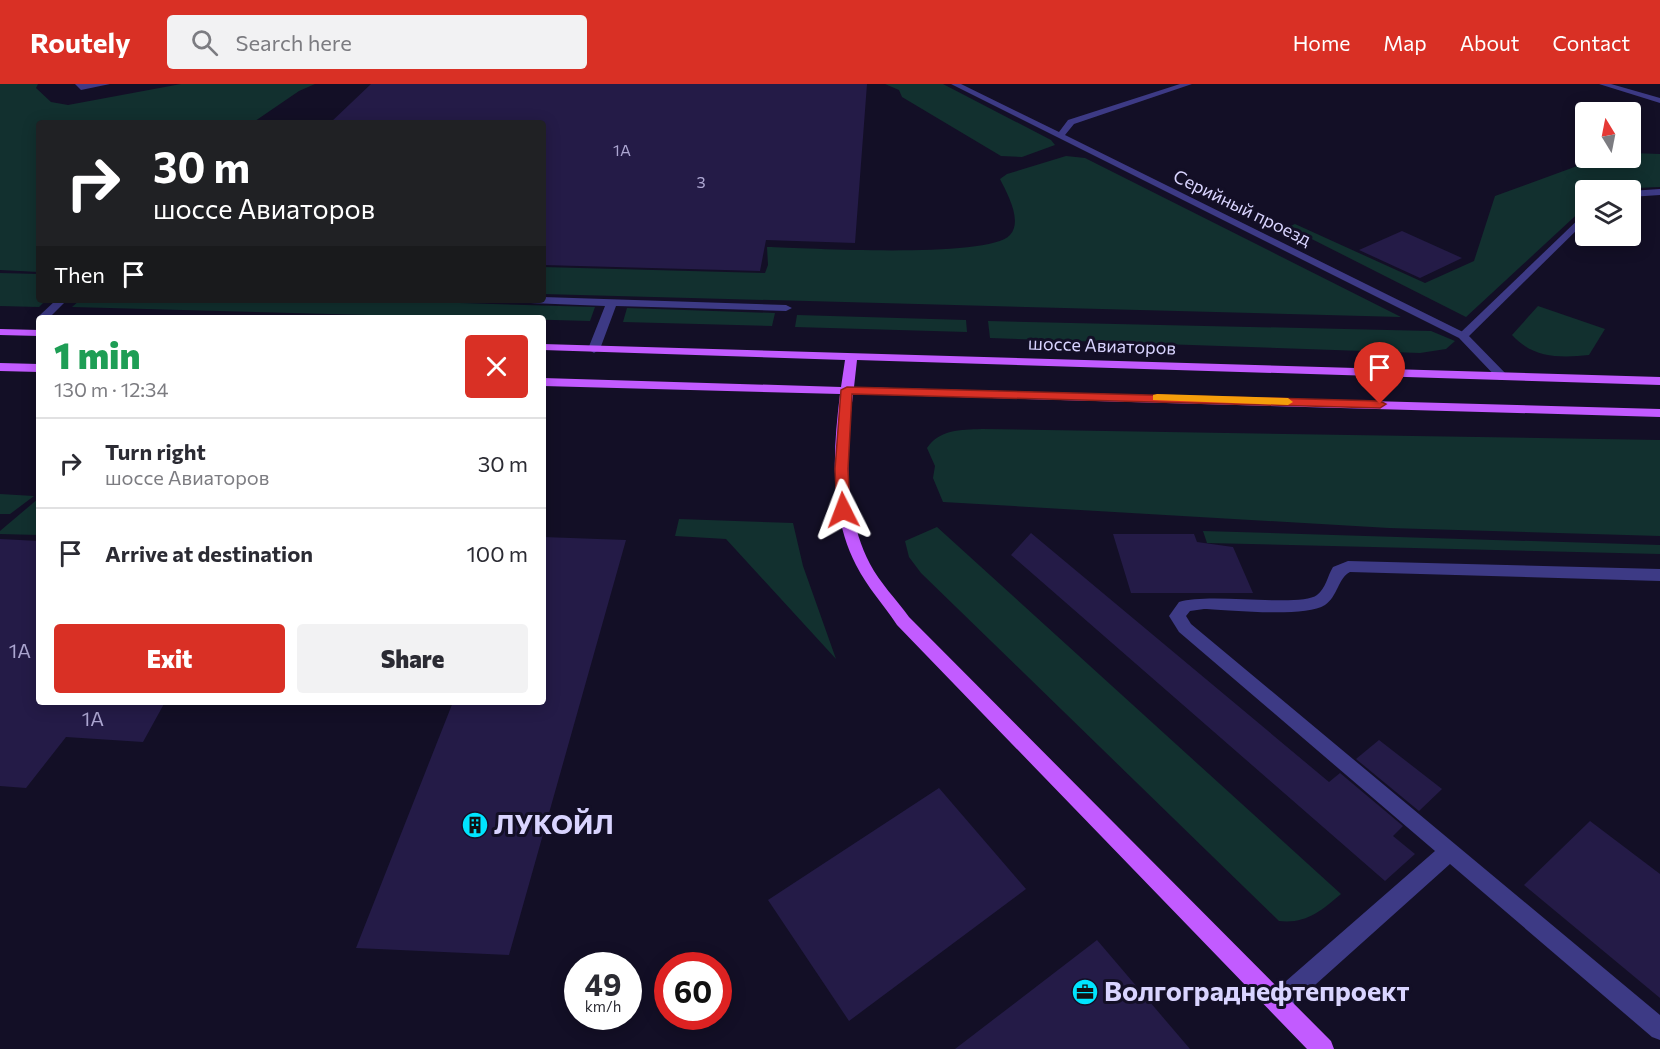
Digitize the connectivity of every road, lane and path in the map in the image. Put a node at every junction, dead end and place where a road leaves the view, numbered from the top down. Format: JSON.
{"nodes":[{"id":1,"x":79,"y":84,"type":"edge"},
{"id":2,"x":106,"y":84,"type":"edge"},
{"id":3,"x":955,"y":84,"type":"edge"},
{"id":4,"x":1188,"y":84,"type":"edge"},
{"id":5,"x":1603,"y":84,"type":"edge"},
{"id":6,"x":1660,"y":101,"type":"edge"},
{"id":7,"x":1060,"y":136,"type":"junction"},
{"id":8,"x":1660,"y":192,"type":"edge"},
{"id":9,"x":1641,"y":193,"type":"edge"},
{"id":10,"x":1575,"y":226,"type":"edge"},
{"id":11,"x":546,"y":301,"type":"edge"},
{"id":12,"x":59,"y":303,"type":"edge"},
{"id":13,"x":612,"y":303,"type":"junction"},
{"id":14,"x":786,"y":308,"type":"dead end"},
{"id":15,"x":46,"y":315,"type":"edge"},
{"id":16,"x":0,"y":332,"type":"edge"},
{"id":17,"x":33,"y":333,"type":"edge"},
{"id":18,"x":1463,"y":336,"type":"junction"},
{"id":19,"x":546,"y":347,"type":"edge"},
{"id":20,"x":594,"y":349,"type":"junction"},
{"id":21,"x":852,"y":355,"type":"junction"},
{"id":22,"x":0,"y":367,"type":"edge"},
{"id":23,"x":36,"y":368,"type":"edge"},
{"id":24,"x":1503,"y":377,"type":"junction"},
{"id":25,"x":1660,"y":381,"type":"edge"},
{"id":26,"x":546,"y":382,"type":"edge"},
{"id":27,"x":847,"y":390,"type":"junction"},
{"id":28,"x":1660,"y":413,"type":"edge"},
{"id":29,"x":1660,"y":575,"type":"edge"},
{"id":30,"x":1449,"y":852,"type":"junction"},
{"id":31,"x":1278,"y":1003,"type":"junction"},
{"id":32,"x":1660,"y":1029,"type":"edge"},
{"id":33,"x":1323,"y":1049,"type":"edge"}],
"edges":[{"from":1,"to":2,"type":"street"},
{"from":3,"to":7,"type":"street","name":"Серийный проезд"},
{"from":4,"to":7,"type":"street"},
{"from":5,"to":6,"type":"street"},
{"from":7,"to":18,"type":"street","name":"Серийный проезд"},
{"from":8,"to":9,"type":"street"},
{"from":10,"to":18,"type":"street"},
{"from":11,"to":13,"type":"street"},
{"from":12,"to":15,"type":"street"},
{"from":13,"to":14,"type":"street"},
{"from":13,"to":20,"type":"street"},
{"from":16,"to":17,"type":"main road"},
{"from":18,"to":24,"type":"street","name":"Серийный проезд"},
{"from":19,"to":20,"type":"main road","name":"шоссе Авиаторов"},
{"from":20,"to":21,"type":"main road","name":"шоссе Авиаторов"},
{"from":21,"to":24,"type":"main road","name":"шоссе Авиаторов"},
{"from":21,"to":27,"type":"main road"},
{"from":22,"to":23,"type":"main road"},
{"from":24,"to":25,"type":"main road","name":"шоссе Авиаторов"},
{"from":26,"to":27,"type":"main road"},
{"from":27,"to":28,"type":"main road"},
{"from":27,"to":31,"type":"main road"},
{"from":29,"to":30,"type":"street"},
{"from":30,"to":31,"type":"street"},
{"from":30,"to":32,"type":"street"},
{"from":31,"to":33,"type":"main road"}]}
